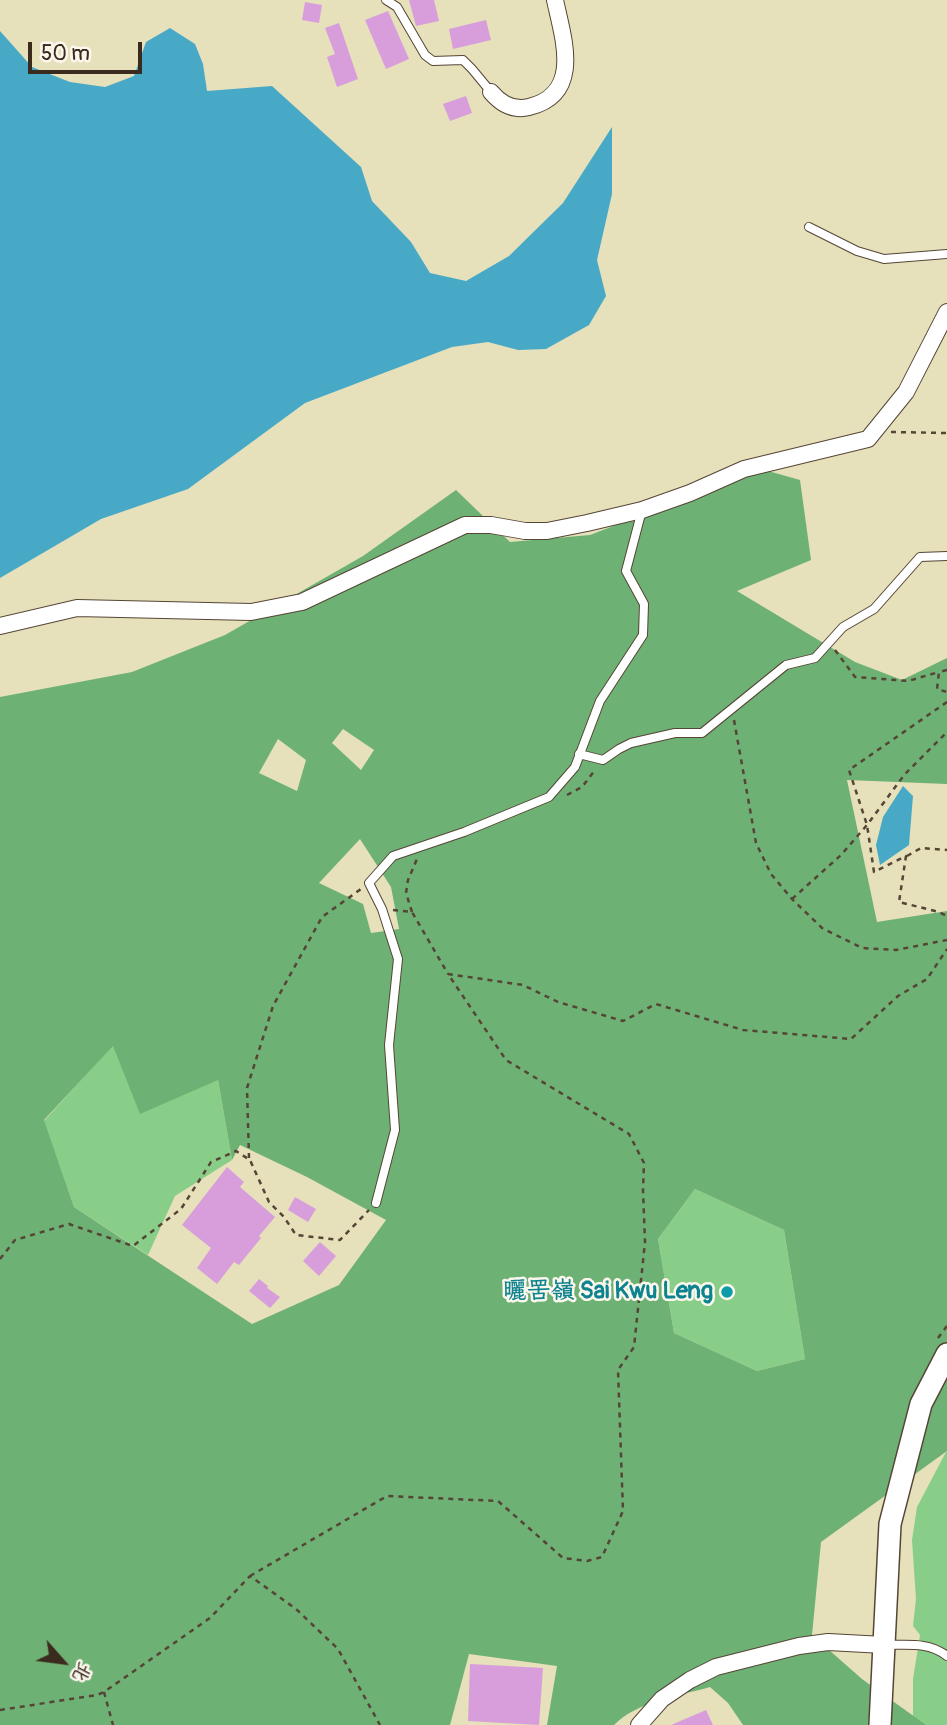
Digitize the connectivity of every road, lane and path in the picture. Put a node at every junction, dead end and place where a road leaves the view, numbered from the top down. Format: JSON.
{"nodes":[{"id":1,"x":386,"y":0,"type":"edge"},
{"id":2,"x":555,"y":0,"type":"edge"},
{"id":3,"x":491,"y":92,"type":"joint"},
{"id":4,"x":809,"y":227,"type":"dead end"},
{"id":5,"x":947,"y":254,"type":"edge"},
{"id":6,"x":947,"y":312,"type":"edge"},
{"id":7,"x":878,"y":426,"type":"junction"},
{"id":8,"x":947,"y":433,"type":"edge"},
{"id":9,"x":642,"y":510,"type":"junction"},
{"id":10,"x":947,"y":556,"type":"edge"},
{"id":11,"x":0,"y":626,"type":"edge"},
{"id":12,"x":830,"y":642,"type":"junction"},
{"id":13,"x":947,"y":670,"type":"edge"},
{"id":14,"x":939,"y":672,"type":"junction"},
{"id":15,"x":947,"y":692,"type":"edge"},
{"id":16,"x":947,"y":702,"type":"edge"},
{"id":17,"x":732,"y":710,"type":"junction"},
{"id":18,"x":947,"y":733,"type":"edge"},
{"id":19,"x":579,"y":754,"type":"junction"},
{"id":20,"x":867,"y":825,"type":"junction"},
{"id":21,"x":947,"y":850,"type":"edge"},
{"id":22,"x":906,"y":856,"type":"junction"},
{"id":23,"x":369,"y":883,"type":"junction"},
{"id":24,"x":792,"y":899,"type":"junction"},
{"id":25,"x":382,"y":909,"type":"junction"},
{"id":26,"x":947,"y":916,"type":"edge"},
{"id":27,"x":947,"y":940,"type":"edge"},
{"id":28,"x":947,"y":949,"type":"edge"},
{"id":29,"x":448,"y":974,"type":"junction"},
{"id":30,"x":250,"y":1160,"type":"junction"},
{"id":31,"x":376,"y":1203,"type":"joint"},
{"id":32,"x":0,"y":1259,"type":"edge"},
{"id":33,"x":947,"y":1354,"type":"edge"},
{"id":34,"x":250,"y":1576,"type":"junction"},
{"id":35,"x":884,"y":1645,"type":"junction"},
{"id":36,"x":947,"y":1656,"type":"edge"},
{"id":37,"x":104,"y":1692,"type":"junction"},
{"id":38,"x":0,"y":1710,"type":"edge"},
{"id":39,"x":113,"y":1725,"type":"edge"},
{"id":40,"x":380,"y":1725,"type":"edge"},
{"id":41,"x":639,"y":1725,"type":"edge"},
{"id":42,"x":880,"y":1725,"type":"edge"}],
"edges":[{"from":1,"to":3,"type":"lane"},
{"from":2,"to":3,"type":"street"},
{"from":4,"to":5,"type":"lane"},
{"from":6,"to":7,"type":"street"},
{"from":7,"to":8,"type":"path"},
{"from":7,"to":9,"type":"street"},
{"from":9,"to":11,"type":"street"},
{"from":9,"to":19,"type":"lane"},
{"from":10,"to":12,"type":"lane"},
{"from":12,"to":14,"type":"path"},
{"from":12,"to":17,"type":"lane"},
{"from":13,"to":14,"type":"path"},
{"from":14,"to":15,"type":"path"},
{"from":16,"to":20,"type":"path"},
{"from":17,"to":19,"type":"lane"},
{"from":17,"to":24,"type":"path"},
{"from":18,"to":20,"type":"path"},
{"from":19,"to":23,"type":"lane"},
{"from":20,"to":22,"type":"path"},
{"from":20,"to":24,"type":"path"},
{"from":21,"to":22,"type":"path"},
{"from":22,"to":26,"type":"path"},
{"from":23,"to":25,"type":"lane"},
{"from":23,"to":30,"type":"path"},
{"from":24,"to":27,"type":"path"},
{"from":25,"to":29,"type":"path"},
{"from":25,"to":31,"type":"lane"},
{"from":28,"to":29,"type":"path"},
{"from":29,"to":34,"type":"path"},
{"from":30,"to":31,"type":"path"},
{"from":30,"to":32,"type":"path"},
{"from":33,"to":35,"type":"street"},
{"from":34,"to":37,"type":"path"},
{"from":34,"to":40,"type":"path"},
{"from":35,"to":36,"type":"lane"},
{"from":35,"to":41,"type":"street"},
{"from":35,"to":42,"type":"street"},
{"from":37,"to":38,"type":"path"},
{"from":37,"to":39,"type":"path"}]}
